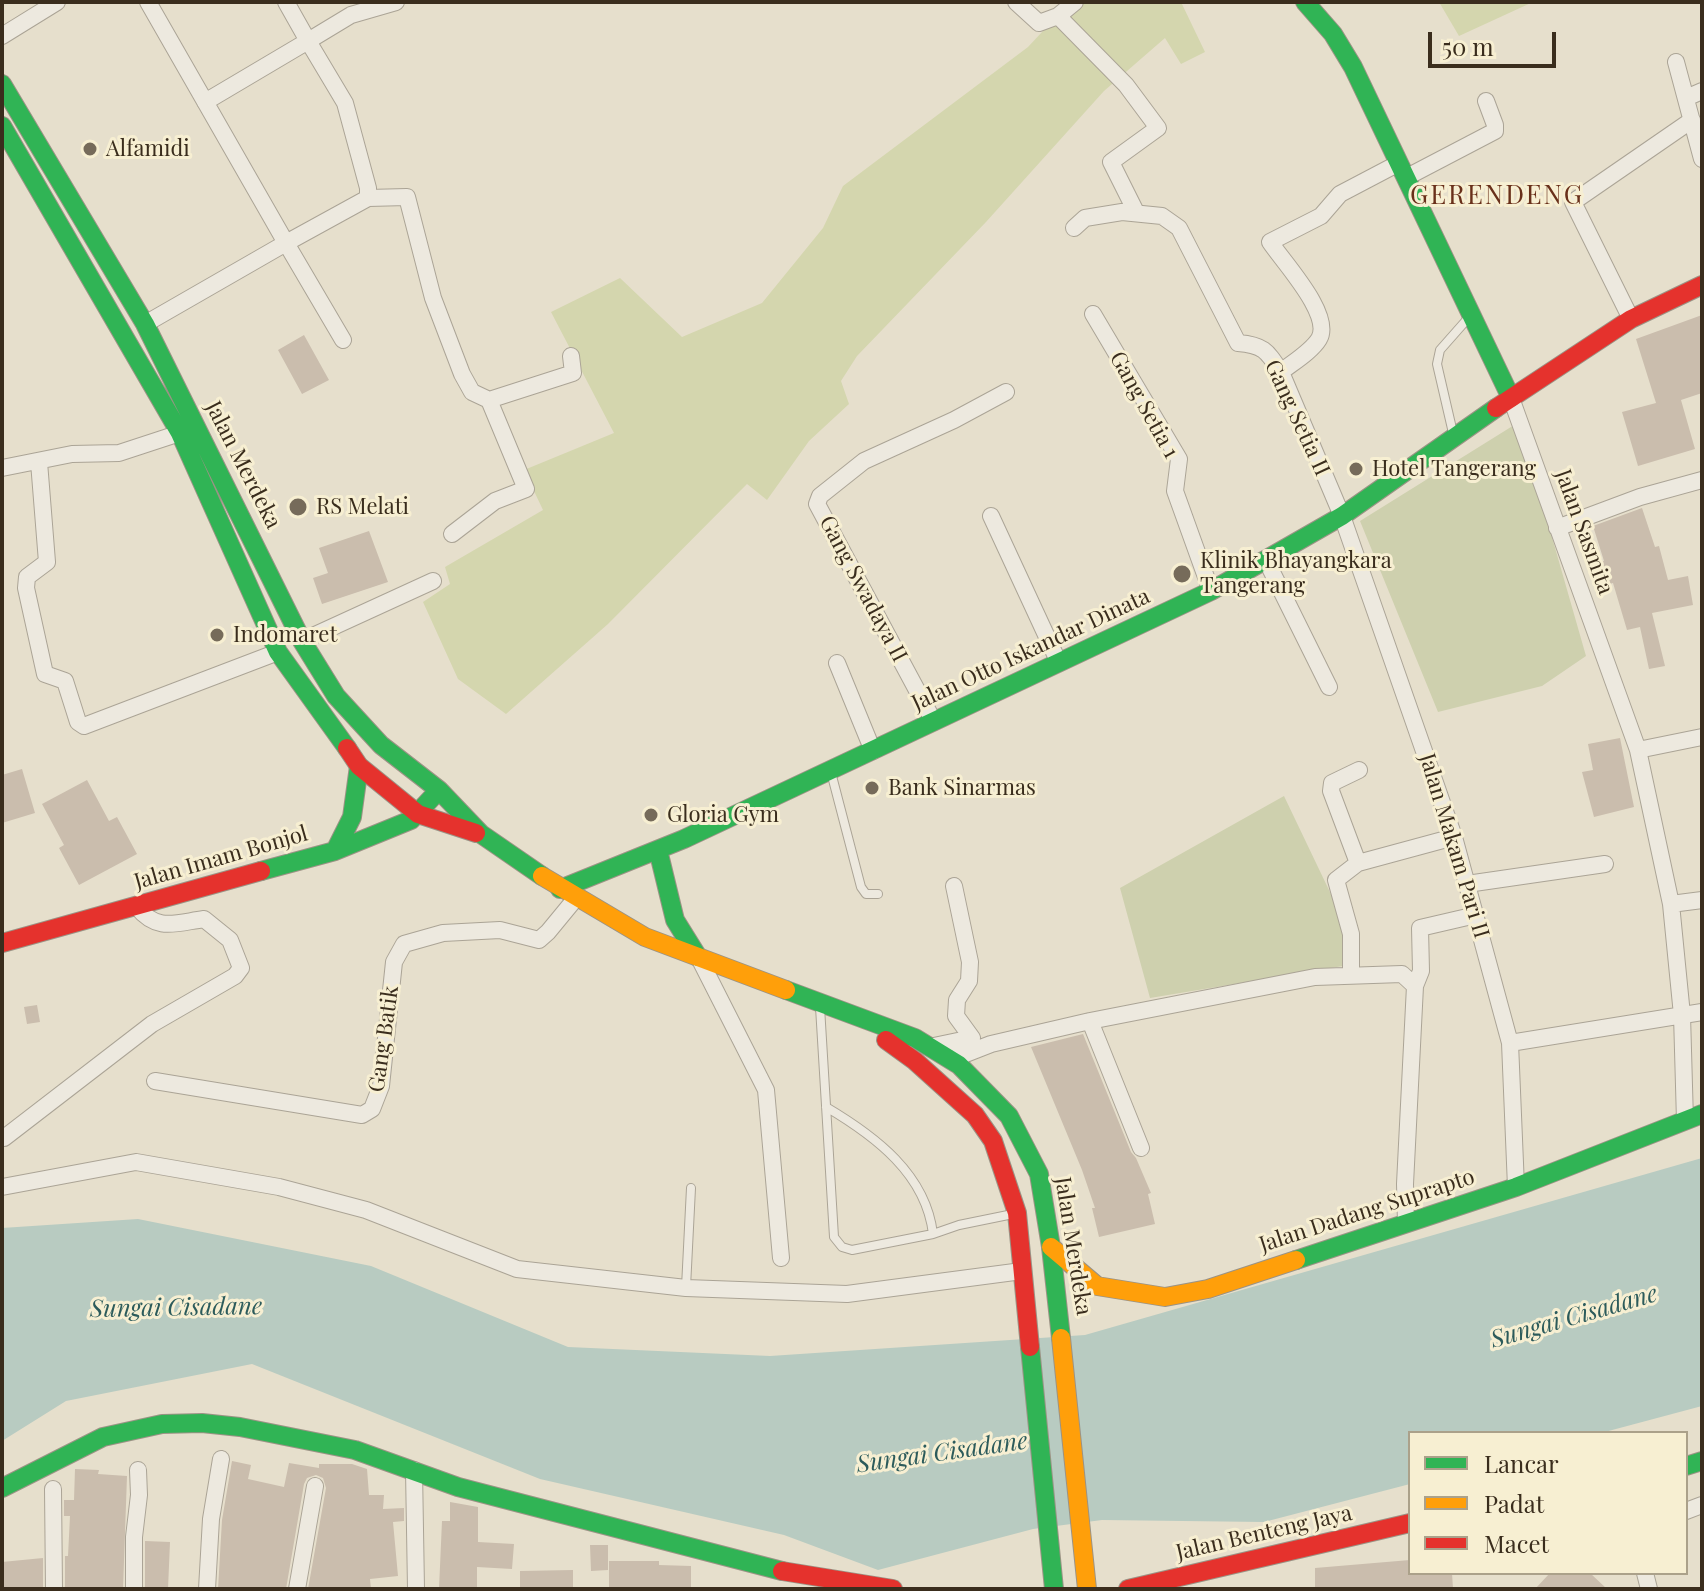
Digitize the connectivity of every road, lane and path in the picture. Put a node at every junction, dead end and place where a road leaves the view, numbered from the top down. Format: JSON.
{"nodes":[{"id":1,"x":57,"y":2,"type":"edge"},
{"id":2,"x":148,"y":2,"type":"edge"},
{"id":3,"x":286,"y":2,"type":"edge"},
{"id":4,"x":396,"y":2,"type":"edge"},
{"id":5,"x":1016,"y":2,"type":"edge"},
{"id":6,"x":1075,"y":2,"type":"edge"},
{"id":7,"x":1305,"y":2,"type":"edge"},
{"id":8,"x":1058,"y":16,"type":"junction"},
{"id":9,"x":2,"y":36,"type":"edge"},
{"id":10,"x":308,"y":41,"type":"junction"},
{"id":11,"x":1676,"y":62,"type":"dead end"},
{"id":12,"x":2,"y":84,"type":"edge"},
{"id":13,"x":1702,"y":91,"type":"edge"},
{"id":14,"x":1686,"y":98,"type":"junction"},
{"id":15,"x":1486,"y":101,"type":"dead end"},
{"id":16,"x":205,"y":102,"type":"junction"},
{"id":17,"x":1692,"y":120,"type":"junction"},
{"id":18,"x":2,"y":126,"type":"edge"},
{"id":19,"x":1702,"y":159,"type":"edge"},
{"id":20,"x":1403,"y":170,"type":"junction"},
{"id":21,"x":56,"y":176,"type":"junction"},
{"id":22,"x":37,"y":188,"type":"junction"},
{"id":23,"x":368,"y":198,"type":"junction"},
{"id":24,"x":1136,"y":212,"type":"junction"},
{"id":25,"x":1074,"y":228,"type":"dead end"},
{"id":26,"x":286,"y":243,"type":"junction"},
{"id":27,"x":1702,"y":285,"type":"edge"},
{"id":28,"x":1093,"y":314,"type":"dead end"},
{"id":29,"x":1471,"y":314,"type":"junction"},
{"id":30,"x":1631,"y":319,"type":"junction"},
{"id":31,"x":145,"y":324,"type":"junction"},
{"id":32,"x":343,"y":340,"type":"dead end"},
{"id":33,"x":571,"y":356,"type":"dead end"},
{"id":34,"x":1281,"y":372,"type":"junction"},
{"id":35,"x":1006,"y":392,"type":"dead end"},
{"id":36,"x":1511,"y":398,"type":"junction"},
{"id":37,"x":489,"y":400,"type":"junction"},
{"id":38,"x":180,"y":433,"type":"junction"},
{"id":39,"x":1455,"y":438,"type":"junction"},
{"id":40,"x":39,"y":462,"type":"junction"},
{"id":41,"x":2,"y":468,"type":"edge"},
{"id":42,"x":1702,"y":480,"type":"edge"},
{"id":43,"x":236,"y":504,"type":"junction"},
{"id":44,"x":216,"y":513,"type":"junction"},
{"id":45,"x":991,"y":516,"type":"dead end"},
{"id":46,"x":1342,"y":516,"type":"junction"},
{"id":47,"x":1557,"y":528,"type":"junction"},
{"id":48,"x":452,"y":534,"type":"dead end"},
{"id":49,"x":1266,"y":560,"type":"junction"},
{"id":50,"x":433,"y":581,"type":"dead end"},
{"id":51,"x":1211,"y":591,"type":"junction"},
{"id":52,"x":302,"y":641,"type":"junction"},
{"id":53,"x":278,"y":652,"type":"junction"},
{"id":54,"x":837,"y":663,"type":"dead end"},
{"id":55,"x":1059,"y":663,"type":"junction"},
{"id":56,"x":1329,"y":687,"type":"dead end"},
{"id":57,"x":934,"y":722,"type":"junction"},
{"id":58,"x":1702,"y":737,"type":"edge"},
{"id":59,"x":1638,"y":750,"type":"junction"},
{"id":60,"x":873,"y":751,"type":"junction"},
{"id":61,"x":359,"y":766,"type":"junction"},
{"id":62,"x":1359,"y":770,"type":"dead end"},
{"id":63,"x":831,"y":771,"type":"junction"},
{"id":64,"x":439,"y":790,"type":"junction"},
{"id":65,"x":418,"y":814,"type":"junction"},
{"id":66,"x":481,"y":834,"type":"junction"},
{"id":67,"x":1454,"y":837,"type":"junction"},
{"id":68,"x":658,"y":850,"type":"junction"},
{"id":69,"x":335,"y":851,"type":"junction"},
{"id":70,"x":1358,"y":863,"type":"junction"},
{"id":71,"x":1605,"y":864,"type":"dead end"},
{"id":72,"x":1467,"y":884,"type":"junction"},
{"id":73,"x":954,"y":886,"type":"dead end"},
{"id":74,"x":568,"y":894,"type":"junction"},
{"id":75,"x":878,"y":894,"type":"dead end"},
{"id":76,"x":1702,"y":900,"type":"edge"},
{"id":77,"x":146,"y":904,"type":"junction"},
{"id":78,"x":1671,"y":904,"type":"junction"},
{"id":79,"x":1476,"y":915,"type":"junction"},
{"id":80,"x":2,"y":943,"type":"edge"},
{"id":81,"x":698,"y":957,"type":"junction"},
{"id":82,"x":1351,"y":975,"type":"junction"},
{"id":83,"x":1415,"y":986,"type":"junction"},
{"id":84,"x":820,"y":1002,"type":"junction"},
{"id":85,"x":1702,"y":1012,"type":"edge"},
{"id":86,"x":849,"y":1014,"type":"junction"},
{"id":87,"x":1682,"y":1015,"type":"junction"},
{"id":88,"x":1090,"y":1021,"type":"junction"},
{"id":89,"x":1510,"y":1043,"type":"junction"},
{"id":90,"x":929,"y":1047,"type":"junction"},
{"id":91,"x":950,"y":1060,"type":"junction"},
{"id":92,"x":155,"y":1081,"type":"dead end"},
{"id":93,"x":826,"y":1107,"type":"junction"},
{"id":94,"x":1694,"y":1118,"type":"edge"},
{"id":95,"x":4,"y":1138,"type":"dead end"},
{"id":96,"x":1141,"y":1148,"type":"dead end"},
{"id":97,"x":2,"y":1187,"type":"edge"},
{"id":98,"x":1516,"y":1187,"type":"junction"},
{"id":99,"x":691,"y":1188,"type":"dead end"},
{"id":100,"x":1017,"y":1213,"type":"junction"},
{"id":101,"x":1406,"y":1224,"type":"junction"},
{"id":102,"x":933,"y":1234,"type":"junction"},
{"id":103,"x":1051,"y":1247,"type":"junction"},
{"id":104,"x":781,"y":1258,"type":"dead end"},
{"id":105,"x":1022,"y":1277,"type":"junction"},
{"id":106,"x":686,"y":1288,"type":"junction"},
{"id":107,"x":221,"y":1459,"type":"dead end"},
{"id":108,"x":138,"y":1470,"type":"dead end"},
{"id":109,"x":414,"y":1470,"type":"junction"},
{"id":110,"x":315,"y":1486,"type":"dead end"},
{"id":111,"x":2,"y":1488,"type":"edge"},
{"id":112,"x":53,"y":1489,"type":"dead end"},
{"id":113,"x":1408,"y":1523,"type":"edge"},
{"id":114,"x":1053,"y":1582,"type":"edge"},
{"id":115,"x":1087,"y":1585,"type":"edge"},
{"id":116,"x":54,"y":1589,"type":"edge"},
{"id":117,"x":134,"y":1589,"type":"edge"},
{"id":118,"x":207,"y":1589,"type":"edge"},
{"id":119,"x":297,"y":1589,"type":"edge"},
{"id":120,"x":416,"y":1589,"type":"edge"},
{"id":121,"x":893,"y":1589,"type":"edge"},
{"id":122,"x":1128,"y":1589,"type":"edge"}],
"edges":[{"from":1,"to":9,"type":"street"},
{"from":2,"to":16,"type":"street"},
{"from":3,"to":10,"type":"street"},
{"from":4,"to":10,"type":"street"},
{"from":5,"to":8,"type":"street"},
{"from":6,"to":8,"type":"street"},
{"from":7,"to":20,"type":"main road","name":"Jalan Sasmita"},
{"from":8,"to":24,"type":"street"},
{"from":10,"to":16,"type":"street"},
{"from":10,"to":23,"type":"street"},
{"from":11,"to":14,"type":"street"},
{"from":12,"to":21,"type":"main road","name":"Jalan Merdeka"},
{"from":13,"to":14,"type":"street"},
{"from":14,"to":17,"type":"street"},
{"from":15,"to":20,"type":"street"},
{"from":16,"to":26,"type":"street"},
{"from":17,"to":19,"type":"street"},
{"from":17,"to":30,"type":"street"},
{"from":18,"to":22,"type":"main road","name":"Jalan Merdeka"},
{"from":20,"to":29,"type":"main road","name":"Jalan Sasmita"},
{"from":20,"to":34,"type":"street"},
{"from":21,"to":22,"type":"main road"},
{"from":21,"to":31,"type":"main road","name":"Jalan Merdeka"},
{"from":22,"to":38,"type":"main road","name":"Jalan Merdeka"},
{"from":23,"to":26,"type":"street"},
{"from":23,"to":37,"type":"street"},
{"from":24,"to":25,"type":"street","name":"Gang Setia II"},
{"from":24,"to":34,"type":"street","name":"Gang Setia II"},
{"from":26,"to":31,"type":"street"},
{"from":26,"to":32,"type":"street"},
{"from":27,"to":30,"type":"main road","name":"Jalan Otto Iskandar Dinata"},
{"from":28,"to":51,"type":"street","name":"Gang Setia 1"},
{"from":29,"to":36,"type":"main road","name":"Jalan Sasmita"},
{"from":29,"to":39,"type":"lane"},
{"from":30,"to":36,"type":"main road","name":"Jalan Otto Iskandar Dinata"},
{"from":31,"to":43,"type":"main road","name":"Jalan Merdeka"},
{"from":33,"to":37,"type":"street"},
{"from":34,"to":46,"type":"street","name":"Gang Setia II"},
{"from":35,"to":57,"type":"street","name":"Gang Swadaya II"},
{"from":36,"to":39,"type":"main road","name":"Jalan Otto Iskandar Dinata"},
{"from":36,"to":47,"type":"street","name":"Jalan Sasmita"},
{"from":37,"to":48,"type":"street"},
{"from":38,"to":40,"type":"street"},
{"from":38,"to":44,"type":"main road","name":"Jalan Merdeka"},
{"from":39,"to":46,"type":"main road","name":"Jalan Otto Iskandar Dinata"},
{"from":40,"to":41,"type":"street"},
{"from":40,"to":53,"type":"street"},
{"from":42,"to":47,"type":"street"},
{"from":43,"to":44,"type":"main road"},
{"from":43,"to":52,"type":"main road","name":"Jalan Merdeka"},
{"from":44,"to":53,"type":"main road","name":"Jalan Merdeka"},
{"from":45,"to":55,"type":"street"},
{"from":46,"to":49,"type":"main road","name":"Jalan Otto Iskandar Dinata"},
{"from":46,"to":67,"type":"street","name":"Jalan Makam Pari II"},
{"from":47,"to":59,"type":"street","name":"Jalan Sasmita"},
{"from":49,"to":51,"type":"main road","name":"Jalan Otto Iskandar Dinata"},
{"from":49,"to":56,"type":"street"},
{"from":50,"to":52,"type":"street"},
{"from":51,"to":55,"type":"main road","name":"Jalan Otto Iskandar Dinata"},
{"from":52,"to":64,"type":"main road","name":"Jalan Merdeka"},
{"from":53,"to":61,"type":"main road","name":"Jalan Merdeka"},
{"from":54,"to":60,"type":"street"},
{"from":55,"to":57,"type":"main road","name":"Jalan Otto Iskandar Dinata"},
{"from":57,"to":60,"type":"main road","name":"Jalan Otto Iskandar Dinata"},
{"from":58,"to":59,"type":"street"},
{"from":59,"to":78,"type":"street","name":"Jalan Sasmita"},
{"from":60,"to":63,"type":"main road","name":"Jalan Otto Iskandar Dinata"},
{"from":61,"to":65,"type":"main road","name":"Jalan Merdeka"},
{"from":61,"to":69,"type":"main road"},
{"from":62,"to":70,"type":"street"},
{"from":63,"to":68,"type":"main road","name":"Jalan Otto Iskandar Dinata"},
{"from":63,"to":75,"type":"lane"},
{"from":64,"to":65,"type":"main road","name":"Jalan Imam Bonjol"},
{"from":64,"to":66,"type":"main road","name":"Jalan Merdeka"},
{"from":65,"to":66,"type":"main road","name":"Jalan Merdeka"},
{"from":65,"to":69,"type":"main road","name":"Jalan Imam Bonjol"},
{"from":66,"to":74,"type":"main road","name":"Jalan Merdeka"},
{"from":67,"to":70,"type":"street"},
{"from":67,"to":72,"type":"street","name":"Jalan Makam Pari II"},
{"from":68,"to":74,"type":"main road","name":"Jalan Otto Iskandar Dinata"},
{"from":68,"to":81,"type":"main road"},
{"from":69,"to":77,"type":"main road","name":"Jalan Imam Bonjol"},
{"from":70,"to":82,"type":"street"},
{"from":71,"to":72,"type":"street"},
{"from":72,"to":79,"type":"street","name":"Jalan Makam Pari II"},
{"from":73,"to":90,"type":"street"},
{"from":74,"to":81,"type":"main road","name":"Jalan Merdeka"},
{"from":74,"to":92,"type":"street","name":"Gang Batik"},
{"from":76,"to":78,"type":"street"},
{"from":77,"to":80,"type":"main road","name":"Jalan Imam Bonjol"},
{"from":77,"to":95,"type":"street"},
{"from":78,"to":87,"type":"street","name":"Jalan Sasmita"},
{"from":79,"to":83,"type":"street"},
{"from":79,"to":89,"type":"street","name":"Jalan Makam Pari II"},
{"from":81,"to":84,"type":"main road","name":"Jalan Merdeka"},
{"from":81,"to":104,"type":"street"},
{"from":82,"to":83,"type":"street"},
{"from":82,"to":88,"type":"street"},
{"from":83,"to":101,"type":"street"},
{"from":84,"to":86,"type":"main road","name":"Jalan Merdeka"},
{"from":84,"to":93,"type":"lane"},
{"from":85,"to":87,"type":"street"},
{"from":86,"to":90,"type":"main road","name":"Jalan Merdeka"},
{"from":86,"to":100,"type":"main road","name":"Jalan Merdeka"},
{"from":87,"to":89,"type":"street"},
{"from":87,"to":94,"type":"street","name":"Jalan Sasmita"},
{"from":88,"to":91,"type":"street"},
{"from":88,"to":96,"type":"street"},
{"from":89,"to":98,"type":"street","name":"Jalan Makam Pari II"},
{"from":90,"to":91,"type":"main road","name":"Jalan Merdeka"},
{"from":91,"to":103,"type":"main road","name":"Jalan Merdeka"},
{"from":93,"to":102,"type":"lane"},
{"from":93,"to":102,"type":"lane"},
{"from":94,"to":98,"type":"main road","name":"Jalan Dadang Suprapto"},
{"from":97,"to":106,"type":"street"},
{"from":98,"to":101,"type":"main road","name":"Jalan Dadang Suprapto"},
{"from":99,"to":106,"type":"lane"},
{"from":100,"to":102,"type":"lane"},
{"from":100,"to":105,"type":"main road","name":"Jalan Merdeka"},
{"from":101,"to":103,"type":"main road","name":"Jalan Dadang Suprapto"},
{"from":103,"to":115,"type":"main road","name":"Jalan Merdeka"},
{"from":105,"to":106,"type":"street"},
{"from":105,"to":114,"type":"main road","name":"Jalan Merdeka"},
{"from":107,"to":118,"type":"street"},
{"from":108,"to":117,"type":"street"},
{"from":109,"to":111,"type":"main road"},
{"from":109,"to":120,"type":"street"},
{"from":109,"to":121,"type":"main road"},
{"from":110,"to":119,"type":"street"},
{"from":112,"to":116,"type":"street"},
{"from":113,"to":122,"type":"main road","name":"Jalan Benteng Jaya"}]}
